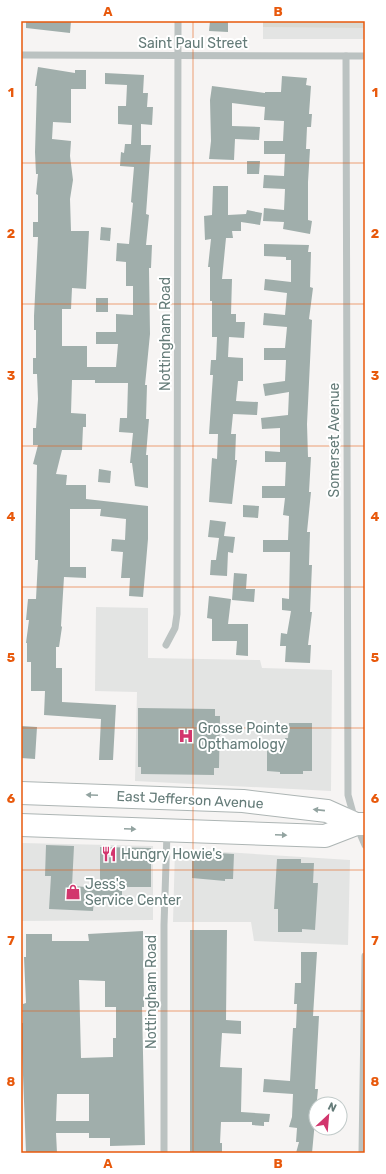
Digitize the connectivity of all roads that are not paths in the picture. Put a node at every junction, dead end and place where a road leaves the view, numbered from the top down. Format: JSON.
{"nodes":[{"id":1,"x":178,"y":21,"type":"edge"},
{"id":2,"x":21,"y":55,"type":"edge"},
{"id":3,"x":178,"y":56,"type":"junction"},
{"id":4,"x":346,"y":56,"type":"junction"},
{"id":5,"x":365,"y":56,"type":"edge"},
{"id":6,"x":166,"y":645,"type":"dead end"},
{"id":7,"x":21,"y":793,"type":"edge"},
{"id":8,"x":243,"y":801,"type":"junction"},
{"id":9,"x":360,"y":824,"type":"edge"},
{"id":10,"x":21,"y":825,"type":"edge"},
{"id":11,"x":167,"y":830,"type":"junction"},
{"id":12,"x":242,"y":834,"type":"junction"},
{"id":13,"x":365,"y":845,"type":"edge"},
{"id":14,"x":365,"y":956,"type":"edge"},
{"id":15,"x":164,"y":1153,"type":"edge"},
{"id":16,"x":362,"y":1153,"type":"edge"}],
"edges":[{"from":1,"to":3,"type":"street","name":"Nottingham Road"},
{"from":2,"to":3,"type":"street","name":"Saint Paul Street"},
{"from":3,"to":4,"type":"street","name":"Saint Paul Street"},
{"from":3,"to":6,"type":"street","name":"Nottingham Road"},
{"from":4,"to":5,"type":"street","name":"Saint Paul Street"},
{"from":4,"to":9,"type":"street","name":"Somerset Avenue"},
{"from":8,"to":7,"type":"main road","name":"East Jefferson Avenue","one_way":true},
{"from":9,"to":8,"type":"main road","name":"East Jefferson Avenue","one_way":true},
{"from":8,"to":12,"type":"main road"},
{"from":12,"to":9,"type":"main road","one_way":true},
{"from":9,"to":13,"type":"street","name":"Somerset Avenue"},
{"from":10,"to":11,"type":"main road","one_way":true},
{"from":11,"to":12,"type":"main road"},
{"from":11,"to":15,"type":"street","name":"Nottingham Road"},
{"from":14,"to":16,"type":"street"}]}
